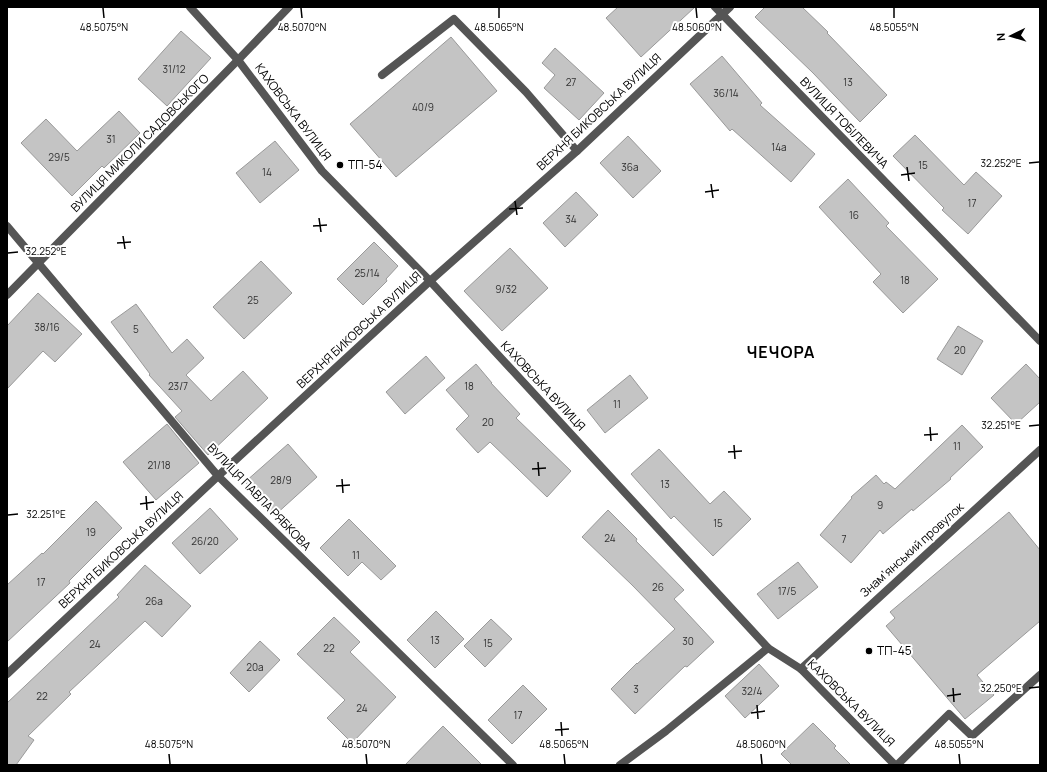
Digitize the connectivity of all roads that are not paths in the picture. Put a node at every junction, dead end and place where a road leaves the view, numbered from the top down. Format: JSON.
{"nodes":[{"id":1,"x":190,"y":7,"type":"edge"},
{"id":2,"x":289,"y":7,"type":"edge"},
{"id":3,"x":715,"y":7,"type":"edge"},
{"id":4,"x":730,"y":7,"type":"edge"},
{"id":5,"x":722,"y":14,"type":"junction"},
{"id":6,"x":238,"y":60,"type":"junction"},
{"id":7,"x":382,"y":75,"type":"dead end"},
{"id":8,"x":577,"y":151,"type":"junction"},
{"id":9,"x":7,"y":226,"type":"edge"},
{"id":10,"x":38,"y":263,"type":"junction"},
{"id":11,"x":430,"y":281,"type":"junction"},
{"id":12,"x":7,"y":295,"type":"edge"},
{"id":13,"x":1040,"y":341,"type":"edge"},
{"id":14,"x":1040,"y":450,"type":"edge"},
{"id":15,"x":218,"y":476,"type":"junction"},
{"id":16,"x":768,"y":648,"type":"junction"},
{"id":17,"x":801,"y":669,"type":"junction"},
{"id":18,"x":7,"y":674,"type":"edge"},
{"id":19,"x":1040,"y":675,"type":"edge"},
{"id":20,"x":513,"y":765,"type":"edge"},
{"id":21,"x":620,"y":765,"type":"edge"},
{"id":22,"x":896,"y":765,"type":"edge"}],
"edges":[{"from":1,"to":6,"type":"street","name":"КАХОВСЬКА ВУЛИЦЯ"},
{"from":2,"to":6,"type":"street","name":"ВУЛИЦЯ МИКОЛИ САДОВСЬКОГО"},
{"from":3,"to":5,"type":"street","name":"ВУЛИЦЯ ТОБІЛЕВИЧА"},
{"from":4,"to":5,"type":"street","name":"ВЕРХНЯ БИКОВСЬКА ВУЛИЦЯ"},
{"from":5,"to":8,"type":"street","name":"ВЕРХНЯ БИКОВСЬКА ВУЛИЦЯ"},
{"from":5,"to":13,"type":"street","name":"ВУЛИЦЯ ТОБІЛЕВИЧА"},
{"from":6,"to":10,"type":"street","name":"ВУЛИЦЯ МИКОЛИ САДОВСЬКОГО"},
{"from":6,"to":11,"type":"street","name":"КАХОВСЬКА ВУЛИЦЯ"},
{"from":7,"to":8,"type":"street"},
{"from":8,"to":11,"type":"street","name":"ВЕРХНЯ БИКОВСЬКА ВУЛИЦЯ"},
{"from":9,"to":10,"type":"street","name":"ВУЛИЦЯ ПАВЛА РЯБКОВА"},
{"from":10,"to":12,"type":"street","name":"ВУЛИЦЯ МИКОЛИ САДОВСЬКОГО"},
{"from":10,"to":15,"type":"street","name":"ВУЛИЦЯ ПАВЛА РЯБКОВА"},
{"from":11,"to":15,"type":"street","name":"ВЕРХНЯ БИКОВСЬКА ВУЛИЦЯ"},
{"from":11,"to":16,"type":"street","name":"КАХОВСЬКА ВУЛИЦЯ"},
{"from":14,"to":17,"type":"street","name":"Знамʼянський провулок"},
{"from":15,"to":18,"type":"street","name":"ВЕРХНЯ БИКОВСЬКА ВУЛИЦЯ"},
{"from":15,"to":20,"type":"street","name":"ВУЛИЦЯ ПАВЛА РЯБКОВА"},
{"from":16,"to":17,"type":"street","name":"КАХОВСЬКА ВУЛИЦЯ"},
{"from":16,"to":21,"type":"street"},
{"from":17,"to":22,"type":"street","name":"КАХОВСЬКА ВУЛИЦЯ"},
{"from":19,"to":22,"type":"street"}]}
